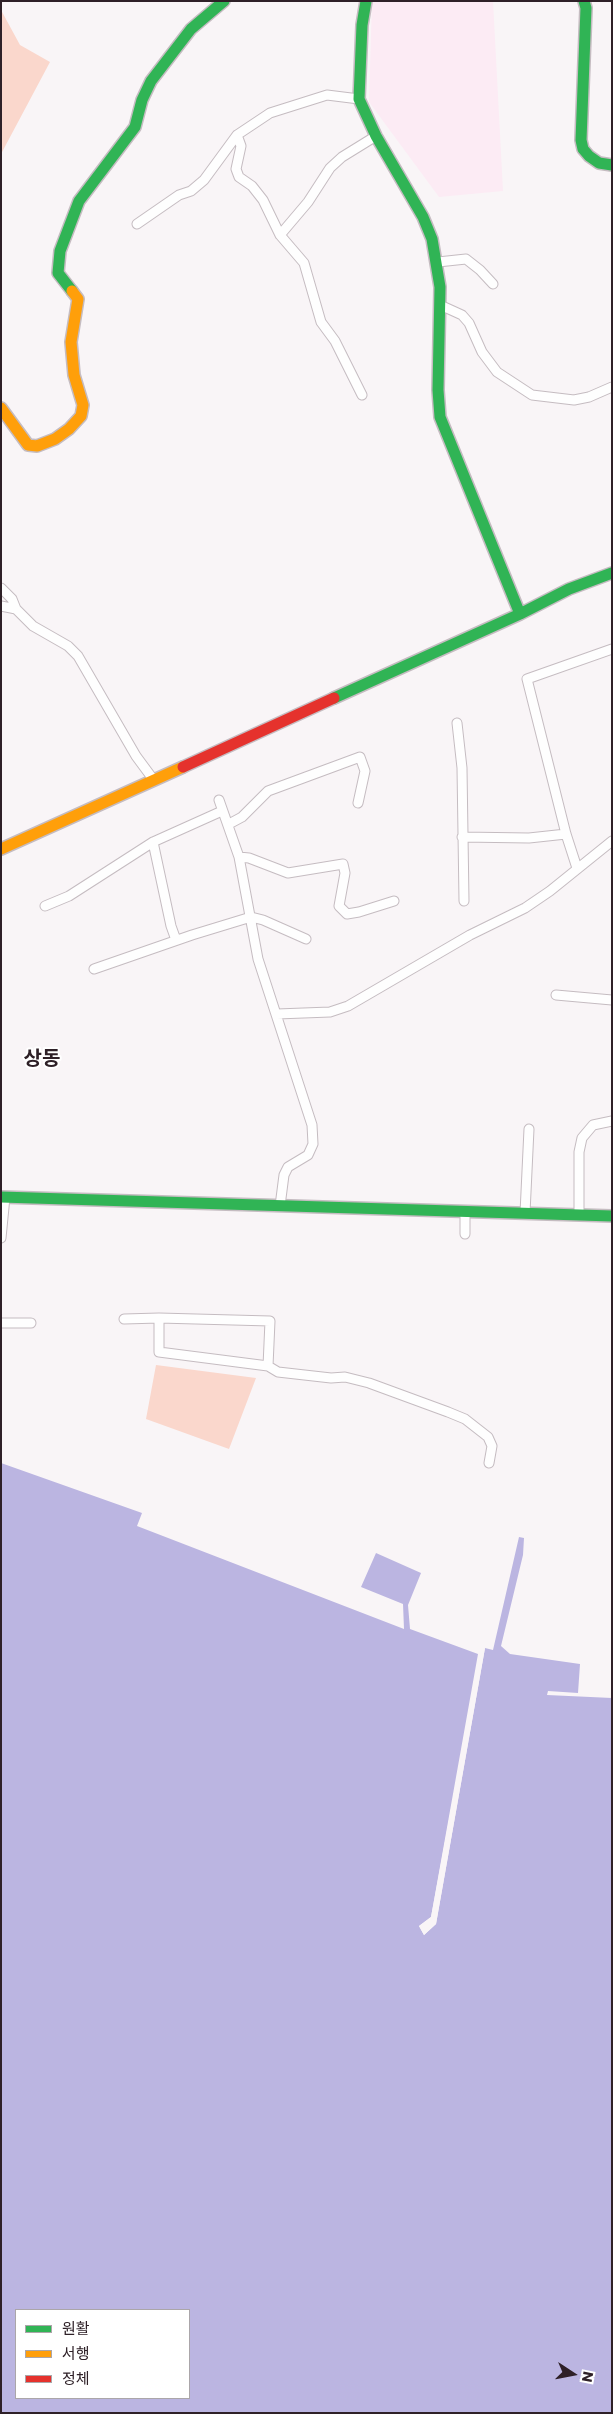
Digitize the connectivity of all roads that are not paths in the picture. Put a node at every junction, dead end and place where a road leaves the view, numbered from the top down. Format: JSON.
{"nodes":[{"id":1,"x":224,"y":1,"type":"edge"},
{"id":2,"x":366,"y":1,"type":"edge"},
{"id":3,"x":584,"y":1,"type":"edge"},
{"id":4,"x":359,"y":99,"type":"junction"},
{"id":5,"x":238,"y":135,"type":"junction"},
{"id":6,"x":376,"y":136,"type":"junction"},
{"id":7,"x":612,"y":165,"type":"edge"},
{"id":8,"x":137,"y":224,"type":"dead end"},
{"id":9,"x":280,"y":235,"type":"junction"},
{"id":10,"x":438,"y":262,"type":"junction"},
{"id":11,"x":493,"y":284,"type":"dead end"},
{"id":12,"x":440,"y":306,"type":"junction"},
{"id":13,"x":612,"y":387,"type":"edge"},
{"id":14,"x":362,"y":395,"type":"dead end"},
{"id":15,"x":1,"y":408,"type":"edge"},
{"id":16,"x":612,"y":574,"type":"edge"},
{"id":17,"x":1,"y":588,"type":"edge"},
{"id":18,"x":1,"y":606,"type":"edge"},
{"id":19,"x":16,"y":609,"type":"junction"},
{"id":20,"x":520,"y":614,"type":"junction"},
{"id":21,"x":612,"y":649,"type":"edge"},
{"id":22,"x":457,"y":723,"type":"dead end"},
{"id":23,"x":153,"y":780,"type":"junction"},
{"id":24,"x":219,"y":800,"type":"dead end"},
{"id":25,"x":358,"y":803,"type":"dead end"},
{"id":26,"x":222,"y":811,"type":"junction"},
{"id":27,"x":229,"y":824,"type":"junction"},
{"id":28,"x":566,"y":834,"type":"junction"},
{"id":29,"x":462,"y":837,"type":"junction"},
{"id":30,"x":612,"y":841,"type":"edge"},
{"id":31,"x":153,"y":842,"type":"junction"},
{"id":32,"x":1,"y":849,"type":"edge"},
{"id":33,"x":239,"y":857,"type":"junction"},
{"id":34,"x":577,"y":868,"type":"junction"},
{"id":35,"x":394,"y":901,"type":"dead end"},
{"id":36,"x":464,"y":901,"type":"dead end"},
{"id":37,"x":45,"y":906,"type":"dead end"},
{"id":38,"x":251,"y":917,"type":"junction"},
{"id":39,"x":306,"y":939,"type":"dead end"},
{"id":40,"x":176,"y":940,"type":"junction"},
{"id":41,"x":94,"y":969,"type":"dead end"},
{"id":42,"x":556,"y":995,"type":"dead end"},
{"id":43,"x":612,"y":1000,"type":"edge"},
{"id":44,"x":277,"y":1014,"type":"junction"},
{"id":45,"x":612,"y":1121,"type":"edge"},
{"id":46,"x":529,"y":1129,"type":"dead end"},
{"id":47,"x":3,"y":1197,"type":"edge"},
{"id":48,"x":280,"y":1206,"type":"junction"},
{"id":49,"x":465,"y":1212,"type":"junction"},
{"id":50,"x":525,"y":1213,"type":"junction"},
{"id":51,"x":578,"y":1215,"type":"junction"},
{"id":52,"x":612,"y":1216,"type":"edge"},
{"id":53,"x":465,"y":1234,"type":"dead end"},
{"id":54,"x":1,"y":1238,"type":"edge"},
{"id":55,"x":159,"y":1318,"type":"junction"},
{"id":56,"x":124,"y":1319,"type":"dead end"},
{"id":57,"x":31,"y":1322,"type":"dead end"},
{"id":58,"x":1,"y":1323,"type":"edge"},
{"id":59,"x":268,"y":1366,"type":"junction"},
{"id":60,"x":488,"y":1463,"type":"dead end"}],
"edges":[{"from":1,"to":15,"type":"main road"},
{"from":2,"to":4,"type":"main road"},
{"from":3,"to":7,"type":"main road"},
{"from":4,"to":5,"type":"street"},
{"from":4,"to":6,"type":"main road"},
{"from":5,"to":8,"type":"street"},
{"from":5,"to":9,"type":"street"},
{"from":6,"to":9,"type":"street"},
{"from":6,"to":10,"type":"main road"},
{"from":9,"to":14,"type":"street"},
{"from":10,"to":11,"type":"street"},
{"from":10,"to":12,"type":"main road"},
{"from":12,"to":13,"type":"street"},
{"from":12,"to":20,"type":"main road"},
{"from":16,"to":20,"type":"main road"},
{"from":17,"to":19,"type":"street"},
{"from":18,"to":19,"type":"street"},
{"from":19,"to":23,"type":"street"},
{"from":20,"to":23,"type":"main road"},
{"from":21,"to":28,"type":"street"},
{"from":22,"to":29,"type":"street"},
{"from":23,"to":32,"type":"main road"},
{"from":24,"to":26,"type":"street"},
{"from":25,"to":27,"type":"street"},
{"from":26,"to":27,"type":"street"},
{"from":26,"to":31,"type":"street"},
{"from":27,"to":33,"type":"street"},
{"from":28,"to":29,"type":"street"},
{"from":28,"to":34,"type":"street"},
{"from":29,"to":36,"type":"street"},
{"from":30,"to":34,"type":"street"},
{"from":31,"to":37,"type":"street"},
{"from":31,"to":40,"type":"street"},
{"from":33,"to":35,"type":"street"},
{"from":33,"to":38,"type":"street"},
{"from":34,"to":44,"type":"street"},
{"from":38,"to":39,"type":"street"},
{"from":38,"to":40,"type":"street"},
{"from":38,"to":44,"type":"street"},
{"from":40,"to":41,"type":"street"},
{"from":42,"to":43,"type":"street"},
{"from":44,"to":48,"type":"street"},
{"from":45,"to":51,"type":"street"},
{"from":46,"to":50,"type":"street"},
{"from":47,"to":48,"type":"main road"},
{"from":47,"to":54,"type":"street"},
{"from":48,"to":49,"type":"main road"},
{"from":49,"to":50,"type":"main road"},
{"from":49,"to":53,"type":"street"},
{"from":50,"to":51,"type":"main road"},
{"from":51,"to":52,"type":"main road"},
{"from":55,"to":56,"type":"street"},
{"from":55,"to":59,"type":"street"},
{"from":55,"to":59,"type":"street"},
{"from":57,"to":58,"type":"street"},
{"from":59,"to":60,"type":"street"}]}
